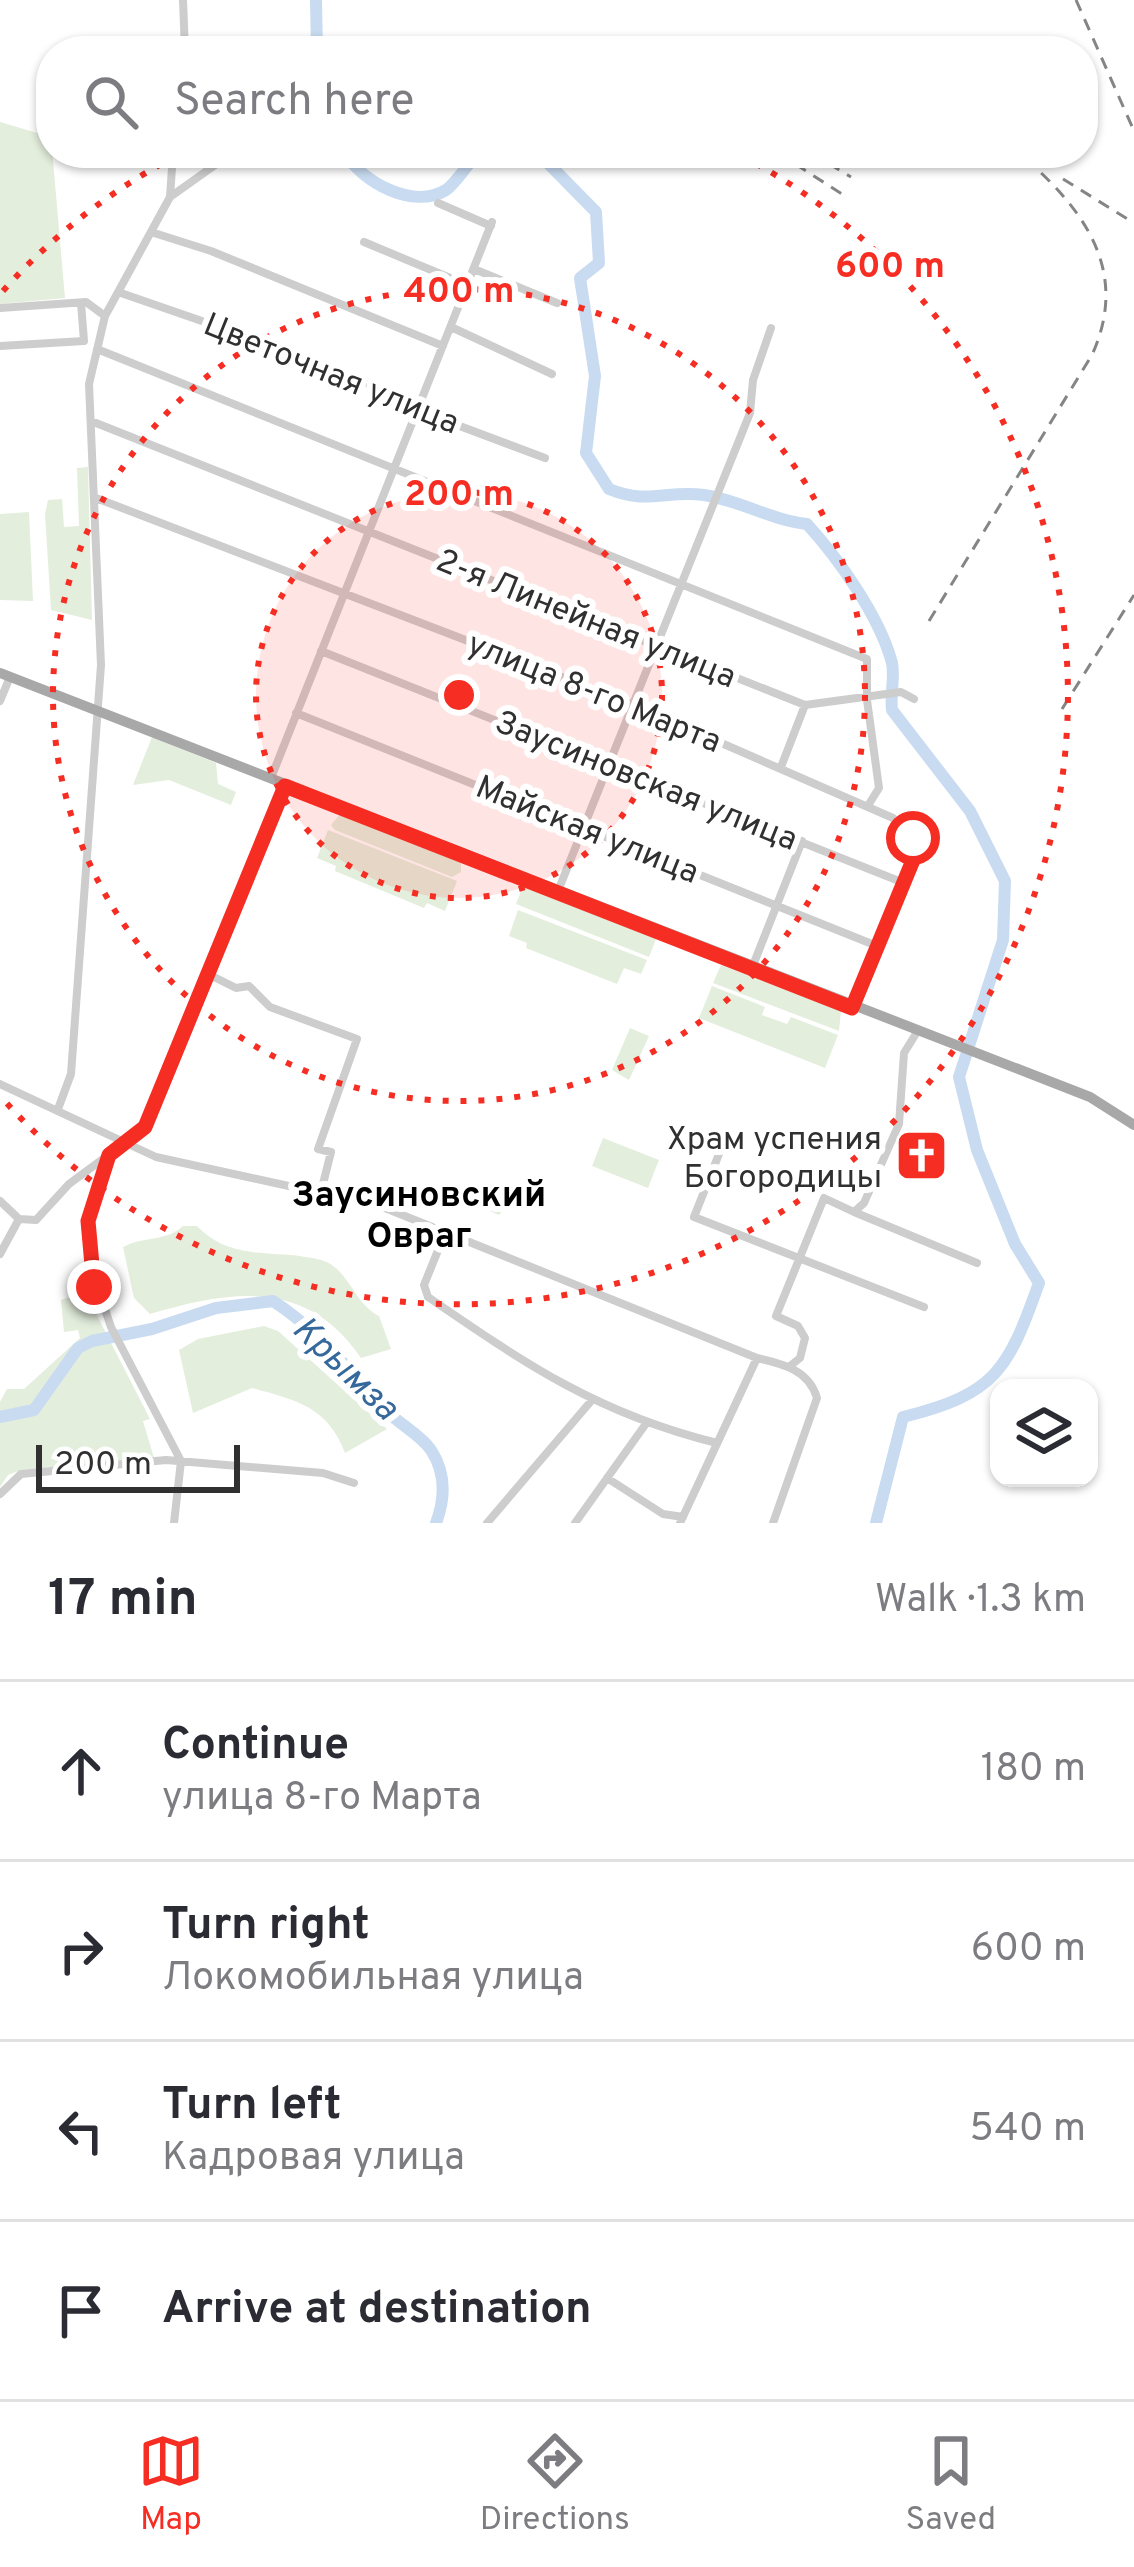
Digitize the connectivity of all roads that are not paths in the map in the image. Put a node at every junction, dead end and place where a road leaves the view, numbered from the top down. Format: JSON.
{"nodes":[{"id":1,"x":183,"y":0,"type":"edge"},
{"id":2,"x":184,"y":36,"type":"edge"},
{"id":3,"x":171,"y":168,"type":"edge"},
{"id":4,"x":211,"y":168,"type":"edge"},
{"id":5,"x":170,"y":197,"type":"junction"},
{"id":6,"x":438,"y":203,"type":"dead end"},
{"id":7,"x":151,"y":232,"type":"junction"},
{"id":8,"x":364,"y":242,"type":"dead end"},
{"id":9,"x":474,"y":269,"type":"junction"},
{"id":10,"x":467,"y":285,"type":"junction"},
{"id":11,"x":118,"y":292,"type":"junction"},
{"id":12,"x":81,"y":303,"type":"junction"},
{"id":13,"x":557,"y":303,"type":"dead end"},
{"id":14,"x":0,"y":308,"type":"edge"},
{"id":15,"x":105,"y":316,"type":"junction"},
{"id":16,"x":451,"y":327,"type":"junction"},
{"id":17,"x":771,"y":328,"type":"dead end"},
{"id":18,"x":0,"y":346,"type":"edge"},
{"id":19,"x":443,"y":346,"type":"junction"},
{"id":20,"x":97,"y":349,"type":"junction"},
{"id":21,"x":553,"y":374,"type":"dead end"},
{"id":22,"x":418,"y":410,"type":"junction"},
{"id":23,"x":91,"y":421,"type":"junction"},
{"id":24,"x":544,"y":458,"type":"dead end"},
{"id":25,"x":394,"y":470,"type":"junction"},
{"id":26,"x":96,"y":498,"type":"junction"},
{"id":27,"x":370,"y":529,"type":"junction"},
{"id":28,"x":678,"y":582,"type":"junction"},
{"id":29,"x":344,"y":590,"type":"junction"},
{"id":30,"x":654,"y":644,"type":"junction"},
{"id":31,"x":321,"y":651,"type":"junction"},
{"id":32,"x":5,"y":675,"type":"edge"},
{"id":33,"x":914,"y":699,"type":"dead end"},
{"id":34,"x":0,"y":700,"type":"edge"},
{"id":35,"x":866,"y":700,"type":"junction"},
{"id":36,"x":632,"y":704,"type":"junction"},
{"id":37,"x":805,"y":705,"type":"junction"},
{"id":38,"x":98,"y":712,"type":"junction"},
{"id":39,"x":296,"y":713,"type":"junction"},
{"id":40,"x":609,"y":761,"type":"junction"},
{"id":41,"x":781,"y":766,"type":"junction"},
{"id":42,"x":270,"y":780,"type":"junction"},
{"id":43,"x":285,"y":786,"type":"junction"},
{"id":44,"x":868,"y":804,"type":"junction"},
{"id":45,"x":584,"y":826,"type":"junction"},
{"id":46,"x":802,"y":841,"type":"junction"},
{"id":47,"x":904,"y":883,"type":"junction"},
{"id":48,"x":558,"y":893,"type":"junction"},
{"id":49,"x":776,"y":904,"type":"junction"},
{"id":50,"x":878,"y":946,"type":"junction"},
{"id":51,"x":751,"y":969,"type":"junction"},
{"id":52,"x":208,"y":974,"type":"junction"},
{"id":53,"x":852,"y":1008,"type":"junction"},
{"id":54,"x":916,"y":1032,"type":"junction"},
{"id":55,"x":0,"y":1084,"type":"edge"},
{"id":56,"x":58,"y":1109,"type":"junction"},
{"id":57,"x":1134,"y":1125,"type":"edge"},
{"id":58,"x":121,"y":1141,"type":"junction"},
{"id":59,"x":718,"y":1154,"type":"dead end"},
{"id":60,"x":109,"y":1155,"type":"junction"},
{"id":61,"x":321,"y":1192,"type":"junction"},
{"id":62,"x":0,"y":1202,"type":"edge"},
{"id":63,"x":854,"y":1212,"type":"junction"},
{"id":64,"x":19,"y":1220,"type":"junction"},
{"id":65,"x":445,"y":1233,"type":"junction"},
{"id":66,"x":0,"y":1254,"type":"edge"},
{"id":67,"x":800,"y":1258,"type":"junction"},
{"id":68,"x":976,"y":1263,"type":"dead end"},
{"id":69,"x":924,"y":1307,"type":"dead end"},
{"id":70,"x":757,"y":1358,"type":"junction"},
{"id":71,"x":790,"y":1366,"type":"junction"},
{"id":72,"x":592,"y":1400,"type":"junction"},
{"id":73,"x":645,"y":1425,"type":"junction"},
{"id":74,"x":717,"y":1443,"type":"junction"},
{"id":75,"x":181,"y":1461,"type":"junction"},
{"id":76,"x":607,"y":1478,"type":"junction"},
{"id":77,"x":354,"y":1483,"type":"dead end"},
{"id":78,"x":0,"y":1494,"type":"edge"},
{"id":79,"x":681,"y":1520,"type":"edge"},
{"id":80,"x":174,"y":1523,"type":"edge"},
{"id":81,"x":487,"y":1523,"type":"edge"},
{"id":82,"x":575,"y":1523,"type":"edge"},
{"id":83,"x":773,"y":1523,"type":"edge"}],
"edges":[{"from":1,"to":2,"type":"street"},
{"from":3,"to":5,"type":"street"},
{"from":4,"to":5,"type":"street"},
{"from":5,"to":7,"type":"street"},
{"from":6,"to":9,"type":"street"},
{"from":7,"to":11,"type":"street"},
{"from":7,"to":19,"type":"street"},
{"from":8,"to":10,"type":"street"},
{"from":9,"to":10,"type":"street"},
{"from":9,"to":13,"type":"street"},
{"from":10,"to":16,"type":"street"},
{"from":11,"to":15,"type":"street"},
{"from":11,"to":22,"type":"street","name":"Цветочная улица"},
{"from":12,"to":14,"type":"street"},
{"from":12,"to":15,"type":"street"},
{"from":12,"to":18,"type":"street"},
{"from":15,"to":20,"type":"street"},
{"from":16,"to":19,"type":"street"},
{"from":16,"to":21,"type":"street"},
{"from":17,"to":28,"type":"street"},
{"from":19,"to":22,"type":"street"},
{"from":20,"to":23,"type":"street"},
{"from":20,"to":25,"type":"street"},
{"from":22,"to":24,"type":"street","name":"Цветочная улица"},
{"from":22,"to":25,"type":"street"},
{"from":23,"to":26,"type":"street"},
{"from":23,"to":27,"type":"street","name":"2-я Линейная улица"},
{"from":25,"to":27,"type":"street"},
{"from":25,"to":28,"type":"street"},
{"from":26,"to":29,"type":"street","name":"улица 8-го Марта"},
{"from":26,"to":38,"type":"street"},
{"from":27,"to":29,"type":"street"},
{"from":27,"to":30,"type":"street","name":"2-я Линейная улица"},
{"from":28,"to":30,"type":"street"},
{"from":28,"to":35,"type":"street"},
{"from":29,"to":31,"type":"street"},
{"from":29,"to":36,"type":"street","name":"улица 8-го Марта"},
{"from":30,"to":36,"type":"street"},
{"from":30,"to":37,"type":"street","name":"2-я Линейная улица"},
{"from":31,"to":39,"type":"street"},
{"from":31,"to":40,"type":"street","name":"Заусиновская улица"},
{"from":32,"to":34,"type":"street"},
{"from":32,"to":38,"type":"main road"},
{"from":33,"to":35,"type":"street","name":"2-я Линейная улица"},
{"from":35,"to":37,"type":"street","name":"2-я Линейная улица"},
{"from":35,"to":44,"type":"street"},
{"from":36,"to":40,"type":"street"},
{"from":36,"to":41,"type":"street","name":"улица 8-го Марта"},
{"from":37,"to":41,"type":"street"},
{"from":38,"to":42,"type":"main road"},
{"from":38,"to":56,"type":"street"},
{"from":39,"to":42,"type":"street"},
{"from":39,"to":45,"type":"street","name":"Майская улица"},
{"from":40,"to":45,"type":"street"},
{"from":40,"to":46,"type":"street","name":"Заусиновская улица"},
{"from":41,"to":44,"type":"street","name":"улица 8-го Марта"},
{"from":42,"to":43,"type":"main road"},
{"from":43,"to":48,"type":"main road"},
{"from":43,"to":52,"type":"street"},
{"from":44,"to":47,"type":"street","name":"улица 8-го Марта"},
{"from":45,"to":48,"type":"street"},
{"from":45,"to":49,"type":"street","name":"Майская улица"},
{"from":46,"to":47,"type":"street","name":"Заусиновская улица"},
{"from":46,"to":49,"type":"street"},
{"from":47,"to":50,"type":"street","name":"улица 8-го Марта"},
{"from":48,"to":51,"type":"main road"},
{"from":49,"to":50,"type":"street","name":"Майская улица"},
{"from":49,"to":51,"type":"street"},
{"from":50,"to":53,"type":"street","name":"улица 8-го Марта"},
{"from":51,"to":53,"type":"main road"},
{"from":52,"to":58,"type":"street"},
{"from":52,"to":61,"type":"street"},
{"from":53,"to":54,"type":"main road"},
{"from":54,"to":57,"type":"main road"},
{"from":54,"to":63,"type":"street"},
{"from":55,"to":56,"type":"street"},
{"from":56,"to":58,"type":"street"},
{"from":58,"to":60,"type":"street"},
{"from":58,"to":61,"type":"street"},
{"from":59,"to":67,"type":"street"},
{"from":60,"to":64,"type":"street"},
{"from":60,"to":75,"type":"street"},
{"from":61,"to":65,"type":"street"},
{"from":62,"to":64,"type":"street"},
{"from":63,"to":67,"type":"street"},
{"from":63,"to":68,"type":"street"},
{"from":64,"to":66,"type":"street"},
{"from":65,"to":70,"type":"street"},
{"from":65,"to":72,"type":"street"},
{"from":67,"to":69,"type":"street"},
{"from":67,"to":71,"type":"street"},
{"from":70,"to":71,"type":"street"},
{"from":70,"to":74,"type":"street"},
{"from":71,"to":83,"type":"street"},
{"from":72,"to":73,"type":"street"},
{"from":72,"to":81,"type":"street"},
{"from":73,"to":74,"type":"street"},
{"from":73,"to":76,"type":"street"},
{"from":74,"to":79,"type":"street"},
{"from":75,"to":77,"type":"street"},
{"from":75,"to":78,"type":"street"},
{"from":75,"to":80,"type":"street"},
{"from":76,"to":79,"type":"street"},
{"from":76,"to":82,"type":"street"}]}
